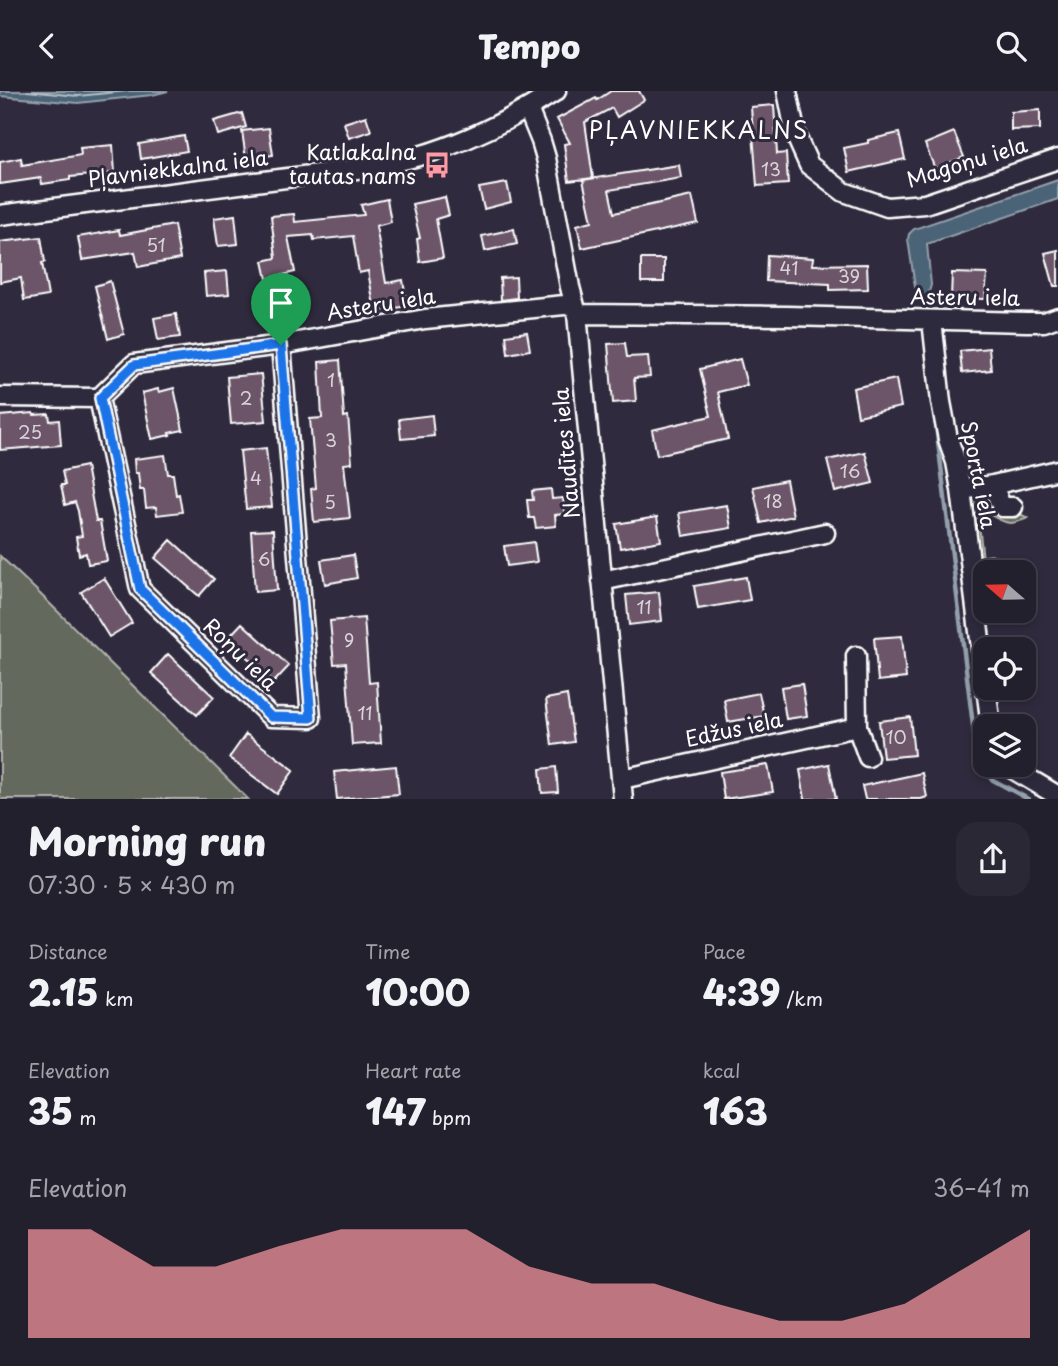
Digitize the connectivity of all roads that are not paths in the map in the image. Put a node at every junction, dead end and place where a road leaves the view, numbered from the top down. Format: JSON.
{"nodes":[{"id":1,"x":556,"y":91,"type":"edge"},
{"id":2,"x":787,"y":91,"type":"edge"},
{"id":3,"x":528,"y":109,"type":"junction"},
{"id":4,"x":1058,"y":159,"type":"edge"},
{"id":5,"x":0,"y":215,"type":"edge"},
{"id":6,"x":576,"y":309,"type":"junction"},
{"id":7,"x":1058,"y":317,"type":"edge"},
{"id":8,"x":932,"y":320,"type":"junction"},
{"id":9,"x":281,"y":345,"type":"junction"},
{"id":10,"x":0,"y":397,"type":"edge"},
{"id":11,"x":100,"y":398,"type":"junction"},
{"id":12,"x":1058,"y":470,"type":"edge"},
{"id":13,"x":993,"y":485,"type":"junction"},
{"id":14,"x":961,"y":489,"type":"junction"},
{"id":15,"x":1013,"y":507,"type":"dead end"},
{"id":16,"x":825,"y":533,"type":"dead end"},
{"id":17,"x":971,"y":570,"type":"joint"},
{"id":18,"x":602,"y":581,"type":"junction"},
{"id":19,"x":980,"y":637,"type":"edge"},
{"id":20,"x":856,"y":656,"type":"dead end"},
{"id":21,"x":857,"y":727,"type":"junction"},
{"id":22,"x":868,"y":757,"type":"dead end"},
{"id":23,"x":1026,"y":777,"type":"edge"},
{"id":24,"x":622,"y":779,"type":"junction"},
{"id":25,"x":1058,"y":796,"type":"edge"},
{"id":26,"x":623,"y":799,"type":"edge"}],
"edges":[{"from":1,"to":3,"type":"street","name":"Pļavniekkalna iela"},
{"from":2,"to":4,"type":"street","name":"Magoņu iela"},
{"from":3,"to":5,"type":"street","name":"Pļavniekkalna iela"},
{"from":3,"to":6,"type":"street","name":"Naudītes iela"},
{"from":6,"to":8,"type":"street","name":"Asteru iela"},
{"from":6,"to":9,"type":"street","name":"Asteru iela"},
{"from":6,"to":18,"type":"street","name":"Naudītes iela"},
{"from":7,"to":8,"type":"street","name":"Asteru iela"},
{"from":8,"to":14,"type":"street","name":"Sporta iela"},
{"from":9,"to":11,"type":"street","name":"Asteru iela"},
{"from":9,"to":11,"type":"street","name":"Roņu iela"},
{"from":10,"to":11,"type":"street"},
{"from":12,"to":13,"type":"street"},
{"from":13,"to":14,"type":"street"},
{"from":13,"to":15,"type":"street"},
{"from":14,"to":17,"type":"street","name":"Sporta iela"},
{"from":16,"to":18,"type":"street"},
{"from":17,"to":19,"type":"street","name":"Sporta iela"},
{"from":18,"to":24,"type":"street","name":"Naudītes iela"},
{"from":20,"to":21,"type":"street"},
{"from":21,"to":22,"type":"street"},
{"from":21,"to":24,"type":"street","name":"Edžus iela"},
{"from":23,"to":25,"type":"street"},
{"from":24,"to":26,"type":"street","name":"Naudītes iela"}]}
